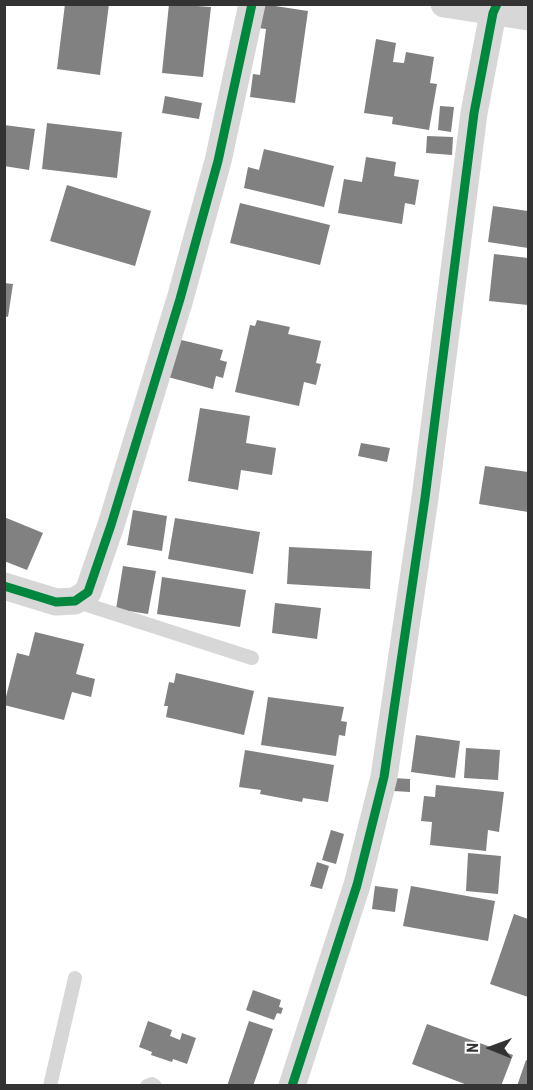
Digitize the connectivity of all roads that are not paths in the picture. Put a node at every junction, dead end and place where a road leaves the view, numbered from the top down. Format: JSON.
{"nodes":[{"id":1,"x":252,"y":4,"type":"edge"},
{"id":2,"x":444,"y":4,"type":"edge"},
{"id":3,"x":495,"y":9,"type":"edge"},
{"id":4,"x":528,"y":18,"type":"edge"},
{"id":5,"x":4,"y":586,"type":"edge"},
{"id":6,"x":75,"y":601,"type":"junction"},
{"id":7,"x":252,"y":658,"type":"dead end"},
{"id":8,"x":75,"y":978,"type":"dead end"},
{"id":9,"x":50,"y":1086,"type":"edge"},
{"id":10,"x":147,"y":1086,"type":"edge"},
{"id":11,"x":155,"y":1086,"type":"edge"},
{"id":12,"x":292,"y":1086,"type":"edge"}],
"edges":[{"from":1,"to":6,"type":"street"},
{"from":2,"to":3,"type":"street"},
{"from":3,"to":4,"type":"street"},
{"from":3,"to":12,"type":"street"},
{"from":5,"to":6,"type":"street"},
{"from":6,"to":7,"type":"lane"},
{"from":8,"to":9,"type":"lane"},
{"from":10,"to":11,"type":"lane"}]}
